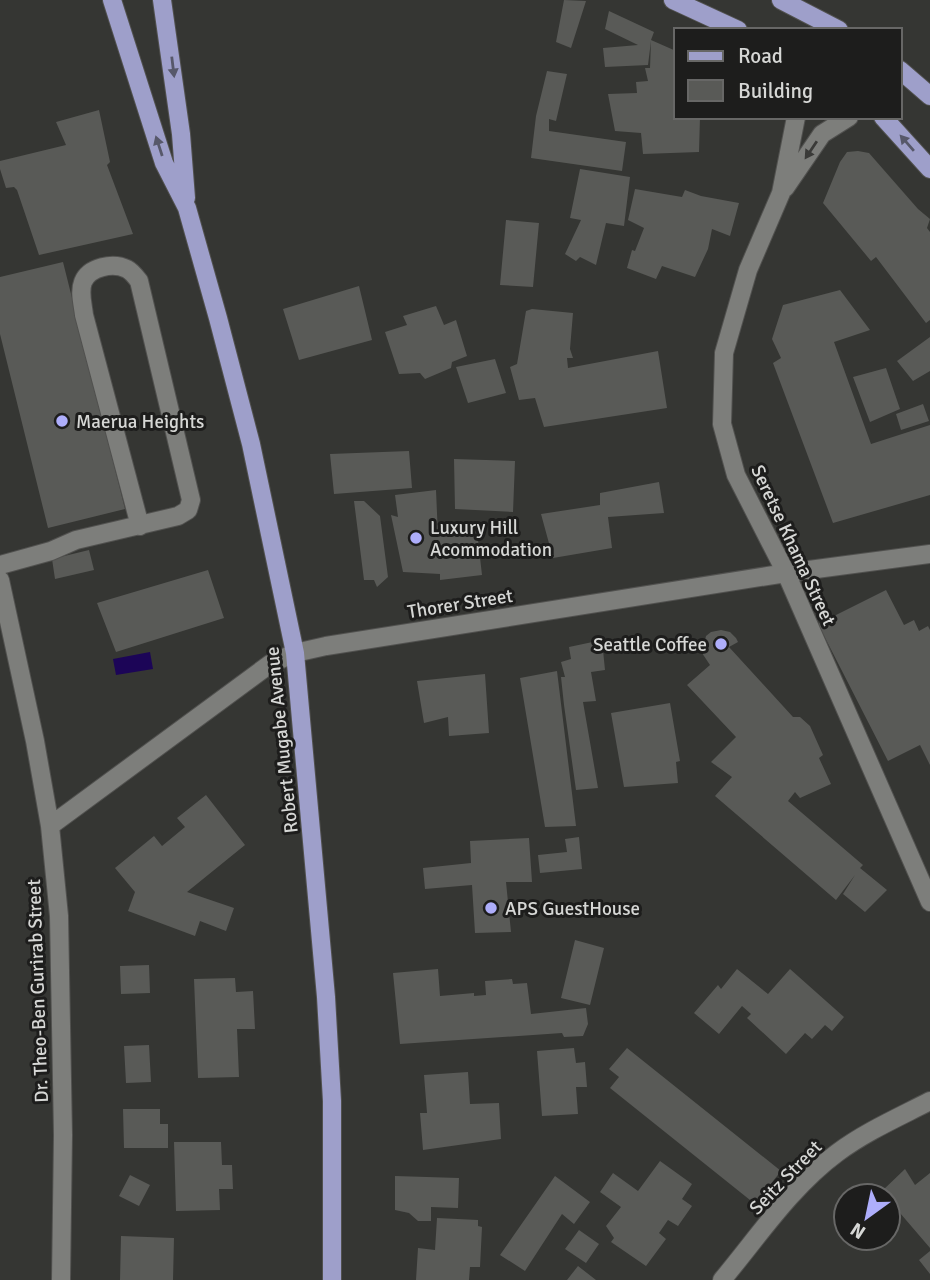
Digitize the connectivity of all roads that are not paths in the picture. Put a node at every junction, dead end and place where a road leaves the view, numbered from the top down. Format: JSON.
{"nodes":[{"id":1,"x":111,"y":0,"type":"edge"},
{"id":2,"x":162,"y":0,"type":"edge"},
{"id":3,"x":673,"y":0,"type":"edge"},
{"id":4,"x":781,"y":0,"type":"edge"},
{"id":5,"x":815,"y":24,"type":"edge"},
{"id":6,"x":734,"y":28,"type":"edge"},
{"id":7,"x":902,"y":72,"type":"edge"},
{"id":8,"x":930,"y":96,"type":"edge"},
{"id":9,"x":796,"y":119,"type":"edge"},
{"id":10,"x":846,"y":119,"type":"edge"},
{"id":11,"x":885,"y":119,"type":"edge"},
{"id":12,"x":930,"y":169,"type":"edge"},
{"id":13,"x":781,"y":193,"type":"junction"},
{"id":14,"x":187,"y":208,"type":"junction"},
{"id":15,"x":140,"y":526,"type":"junction"},
{"id":16,"x":930,"y":554,"type":"edge"},
{"id":17,"x":0,"y":565,"type":"edge"},
{"id":18,"x":786,"y":573,"type":"junction"},
{"id":19,"x":0,"y":580,"type":"edge"},
{"id":20,"x":295,"y":653,"type":"junction"},
{"id":21,"x":50,"y":826,"type":"junction"},
{"id":22,"x":930,"y":902,"type":"edge"},
{"id":23,"x":930,"y":1101,"type":"edge"},
{"id":24,"x":61,"y":1280,"type":"edge"},
{"id":25,"x":332,"y":1280,"type":"edge"},
{"id":26,"x":722,"y":1280,"type":"edge"}],
"edges":[{"from":14,"to":1,"type":"main road","name":"Robert Mugabe Avenue","one_way":true},
{"from":2,"to":14,"type":"main road","name":"Robert Mugabe Avenue","one_way":true},
{"from":3,"to":6,"type":"main road"},
{"from":4,"to":5,"type":"main road"},
{"from":7,"to":8,"type":"main road"},
{"from":9,"to":13,"type":"street","name":"Seretse Khama Street"},
{"from":10,"to":13,"type":"street","name":"Seretse Khama Street","one_way":true},
{"from":12,"to":11,"type":"main road","one_way":true},
{"from":13,"to":18,"type":"street","name":"Seretse Khama Street"},
{"from":14,"to":20,"type":"main road","name":"Robert Mugabe Avenue"},
{"from":15,"to":15,"type":"street"},
{"from":15,"to":17,"type":"street"},
{"from":16,"to":18,"type":"street","name":"Thorer Street"},
{"from":18,"to":20,"type":"street","name":"Thorer Street"},
{"from":18,"to":22,"type":"street","name":"Seretse Khama Street"},
{"from":19,"to":21,"type":"street","name":"Dr. Theo-Ben Gurirab Street"},
{"from":20,"to":21,"type":"street","name":"Thorer Street"},
{"from":20,"to":25,"type":"main road","name":"Robert Mugabe Avenue"},
{"from":21,"to":24,"type":"street","name":"Dr. Theo-Ben Gurirab Street"},
{"from":23,"to":26,"type":"street","name":"Seitz Street"}]}
